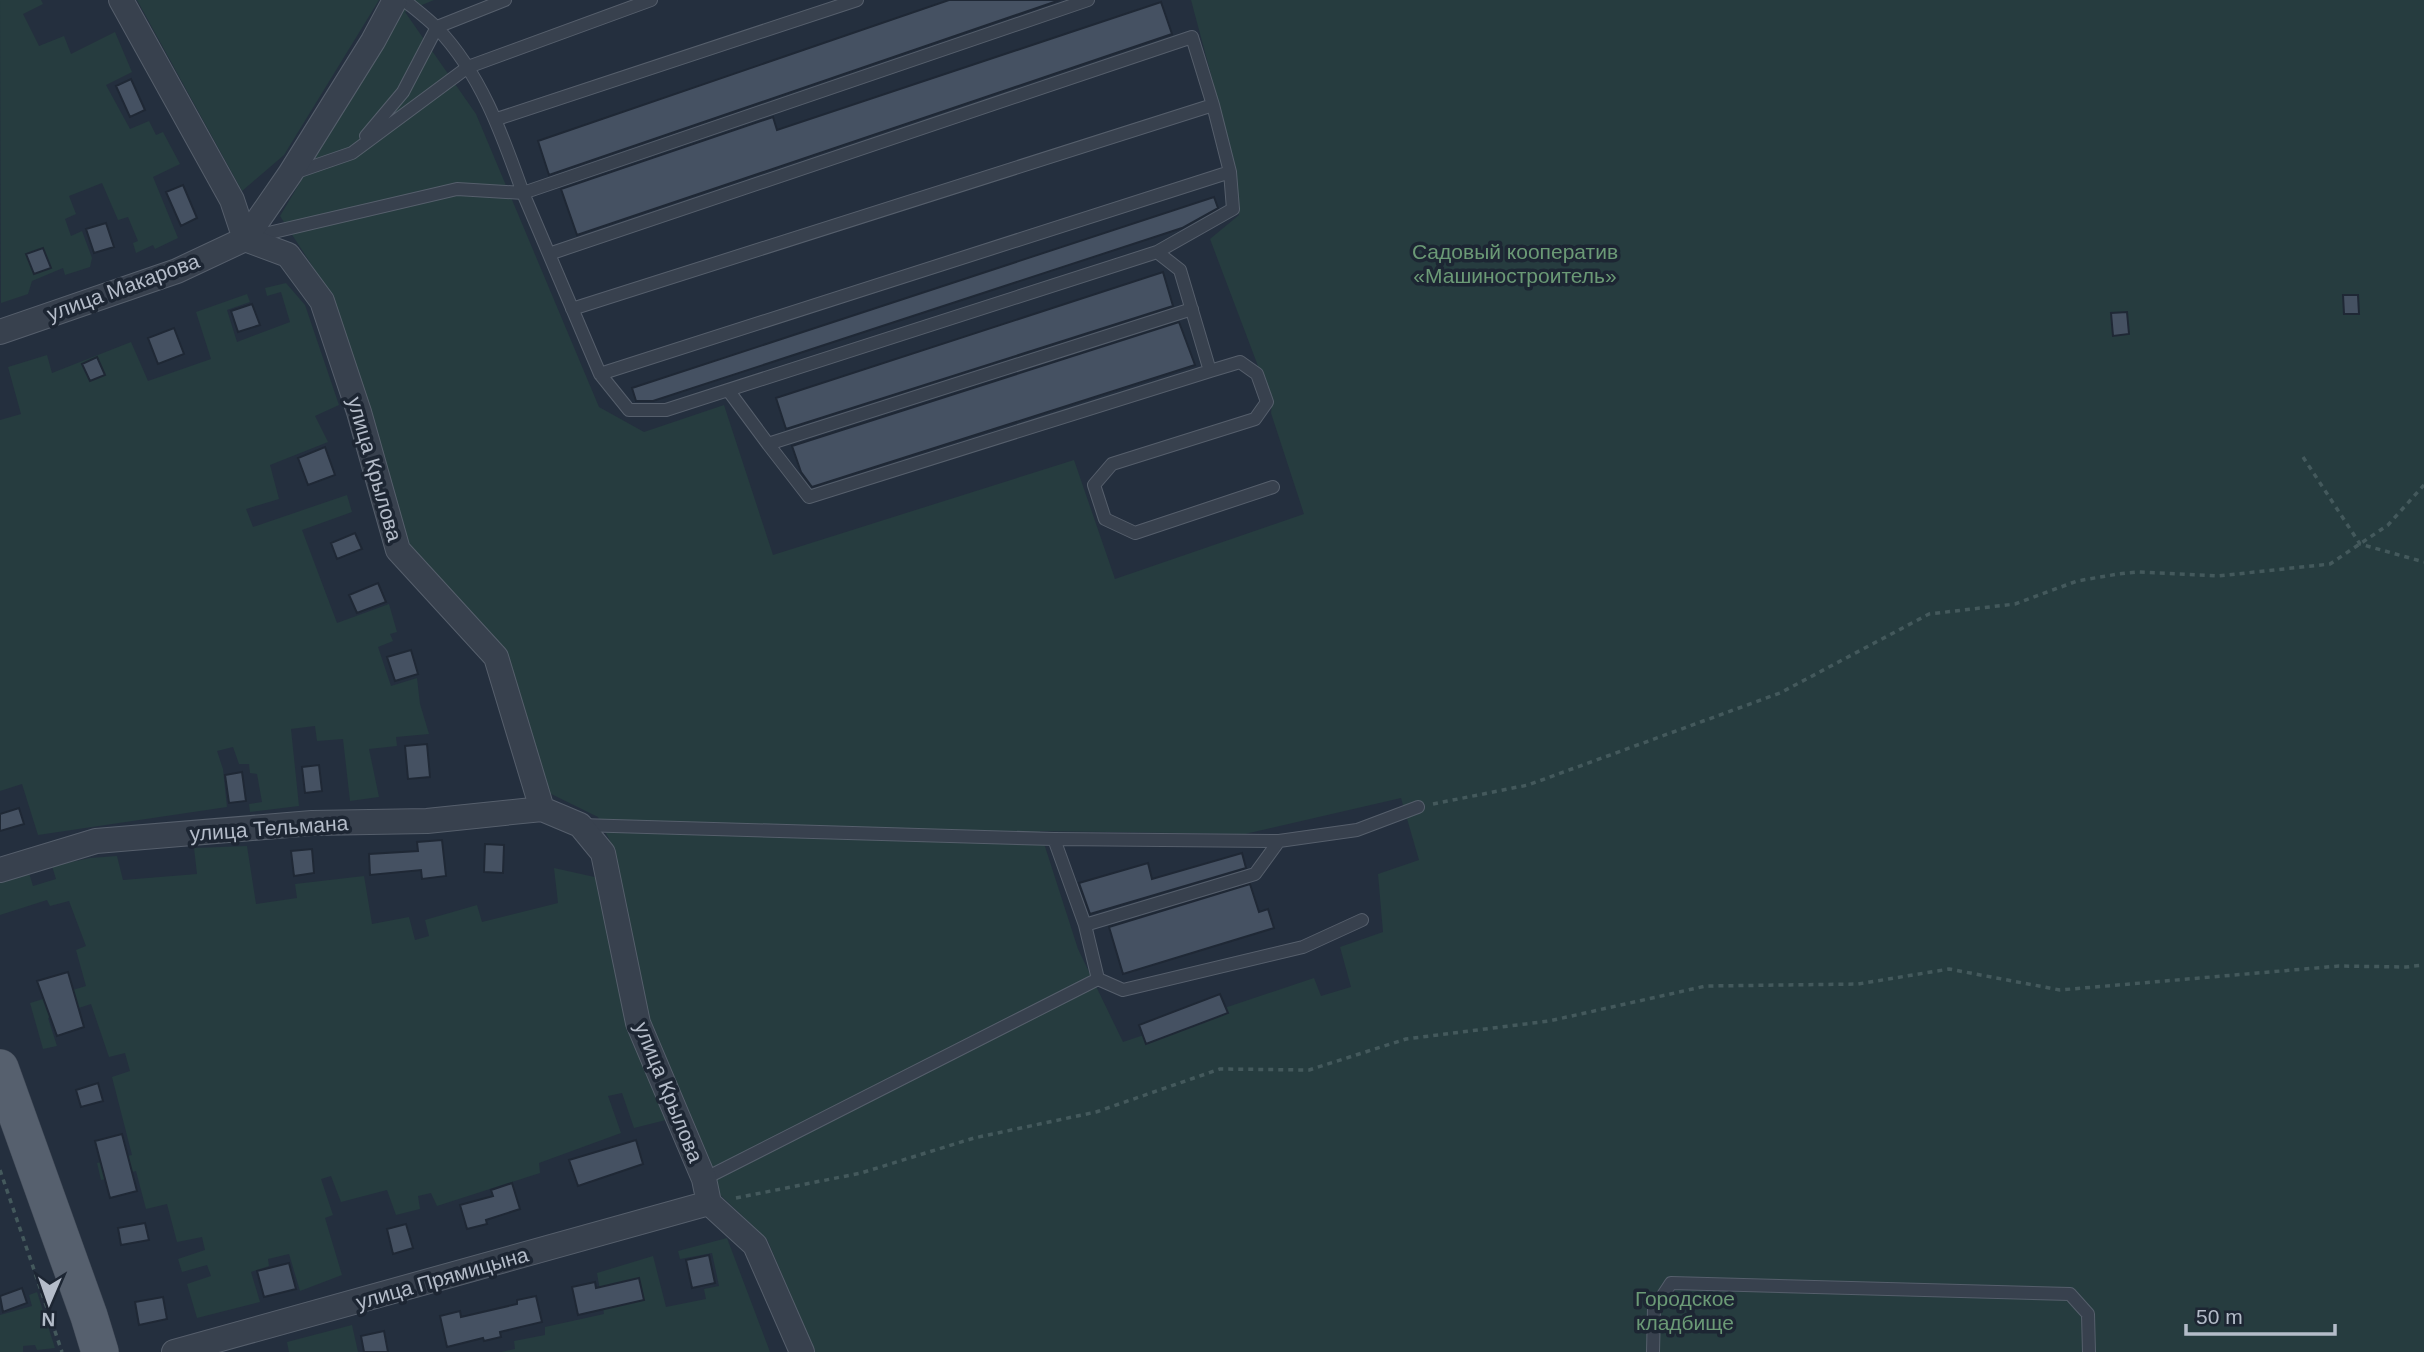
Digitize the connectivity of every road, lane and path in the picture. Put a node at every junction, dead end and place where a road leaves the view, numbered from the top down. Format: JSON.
{"nodes":[{"id":1,"x":121,"y":0,"type":"edge"},
{"id":2,"x":395,"y":0,"type":"edge"},
{"id":3,"x":404,"y":0,"type":"edge"},
{"id":4,"x":505,"y":0,"type":"edge"},
{"id":5,"x":651,"y":0,"type":"edge"},
{"id":6,"x":857,"y":0,"type":"edge"},
{"id":7,"x":1088,"y":0,"type":"edge"},
{"id":8,"x":437,"y":27,"type":"junction"},
{"id":9,"x":468,"y":67,"type":"junction"},
{"id":10,"x":1213,"y":105,"type":"junction"},
{"id":11,"x":497,"y":119,"type":"junction"},
{"id":12,"x":352,"y":153,"type":"junction"},
{"id":13,"x":1230,"y":172,"type":"junction"},
{"id":14,"x":290,"y":174,"type":"junction"},
{"id":15,"x":523,"y":193,"type":"junction"},
{"id":16,"x":245,"y":239,"type":"junction"},
{"id":17,"x":1157,"y":252,"type":"junction"},
{"id":18,"x":549,"y":254,"type":"junction"},
{"id":19,"x":572,"y":309,"type":"junction"},
{"id":20,"x":1192,"y":309,"type":"junction"},
{"id":21,"x":0,"y":332,"type":"edge"},
{"id":22,"x":1210,"y":371,"type":"junction"},
{"id":23,"x":600,"y":374,"type":"junction"},
{"id":24,"x":727,"y":390,"type":"junction"},
{"id":25,"x":768,"y":444,"type":"junction"},
{"id":26,"x":2303,"y":457,"type":"dead end"},
{"id":27,"x":2424,"y":485,"type":"edge"},
{"id":28,"x":1273,"y":487,"type":"dead end"},
{"id":29,"x":2360,"y":544,"type":"junction"},
{"id":30,"x":2424,"y":562,"type":"edge"},
{"id":31,"x":1418,"y":807,"type":"joint"},
{"id":32,"x":542,"y":809,"type":"junction"},
{"id":33,"x":580,"y":825,"type":"junction"},
{"id":34,"x":1054,"y":839,"type":"junction"},
{"id":35,"x":1279,"y":841,"type":"junction"},
{"id":36,"x":0,"y":870,"type":"edge"},
{"id":37,"x":1362,"y":920,"type":"dead end"},
{"id":38,"x":1085,"y":925,"type":"junction"},
{"id":39,"x":2424,"y":965,"type":"edge"},
{"id":40,"x":1098,"y":979,"type":"junction"},
{"id":41,"x":0,"y":1068,"type":"edge"},
{"id":42,"x":0,"y":1170,"type":"edge"},
{"id":43,"x":704,"y":1179,"type":"junction"},
{"id":44,"x":709,"y":1203,"type":"junction"},
{"id":45,"x":62,"y":1352,"type":"edge"},
{"id":46,"x":100,"y":1352,"type":"edge"},
{"id":47,"x":174,"y":1352,"type":"edge"},
{"id":48,"x":802,"y":1352,"type":"edge"},
{"id":49,"x":1653,"y":1352,"type":"edge"},
{"id":50,"x":2089,"y":1352,"type":"edge"}],
"edges":[{"from":1,"to":16,"type":"street"},
{"from":2,"to":14,"type":"street"},
{"from":3,"to":8,"type":"lane"},
{"from":4,"to":8,"type":"lane"},
{"from":5,"to":9,"type":"lane"},
{"from":6,"to":11,"type":"lane"},
{"from":7,"to":15,"type":"lane"},
{"from":8,"to":9,"type":"lane"},
{"from":8,"to":12,"type":"lane"},
{"from":9,"to":11,"type":"lane"},
{"from":9,"to":12,"type":"lane"},
{"from":10,"to":13,"type":"lane"},
{"from":10,"to":18,"type":"lane"},
{"from":10,"to":19,"type":"lane"},
{"from":11,"to":15,"type":"lane"},
{"from":12,"to":14,"type":"lane"},
{"from":13,"to":17,"type":"lane"},
{"from":13,"to":23,"type":"lane"},
{"from":14,"to":16,"type":"street"},
{"from":15,"to":16,"type":"lane"},
{"from":15,"to":18,"type":"lane"},
{"from":16,"to":21,"type":"street","name":"улица Макарова"},
{"from":16,"to":32,"type":"street","name":"улица Крылова"},
{"from":17,"to":20,"type":"lane"},
{"from":17,"to":24,"type":"lane"},
{"from":18,"to":19,"type":"lane"},
{"from":19,"to":23,"type":"lane"},
{"from":20,"to":22,"type":"lane"},
{"from":20,"to":25,"type":"lane"},
{"from":22,"to":25,"type":"lane"},
{"from":22,"to":28,"type":"lane"},
{"from":23,"to":24,"type":"lane"},
{"from":24,"to":25,"type":"lane"},
{"from":26,"to":29,"type":"path"},
{"from":27,"to":29,"type":"path"},
{"from":29,"to":30,"type":"path"},
{"from":29,"to":31,"type":"path"},
{"from":31,"to":35,"type":"lane"},
{"from":32,"to":33,"type":"street","name":"улица Крылова"},
{"from":32,"to":36,"type":"street","name":"улица Тельмана"},
{"from":33,"to":34,"type":"lane"},
{"from":33,"to":43,"type":"street","name":"улица Крылова"},
{"from":34,"to":35,"type":"lane"},
{"from":34,"to":38,"type":"lane"},
{"from":35,"to":38,"type":"lane"},
{"from":37,"to":40,"type":"lane"},
{"from":38,"to":40,"type":"lane"},
{"from":39,"to":44,"type":"path"},
{"from":40,"to":43,"type":"lane"},
{"from":41,"to":46,"type":"main road"},
{"from":42,"to":45,"type":"path"},
{"from":43,"to":44,"type":"street","name":"улица Крылова"},
{"from":44,"to":47,"type":"street","name":"улица Прямицына"},
{"from":44,"to":48,"type":"street"},
{"from":49,"to":50,"type":"lane"}]}
